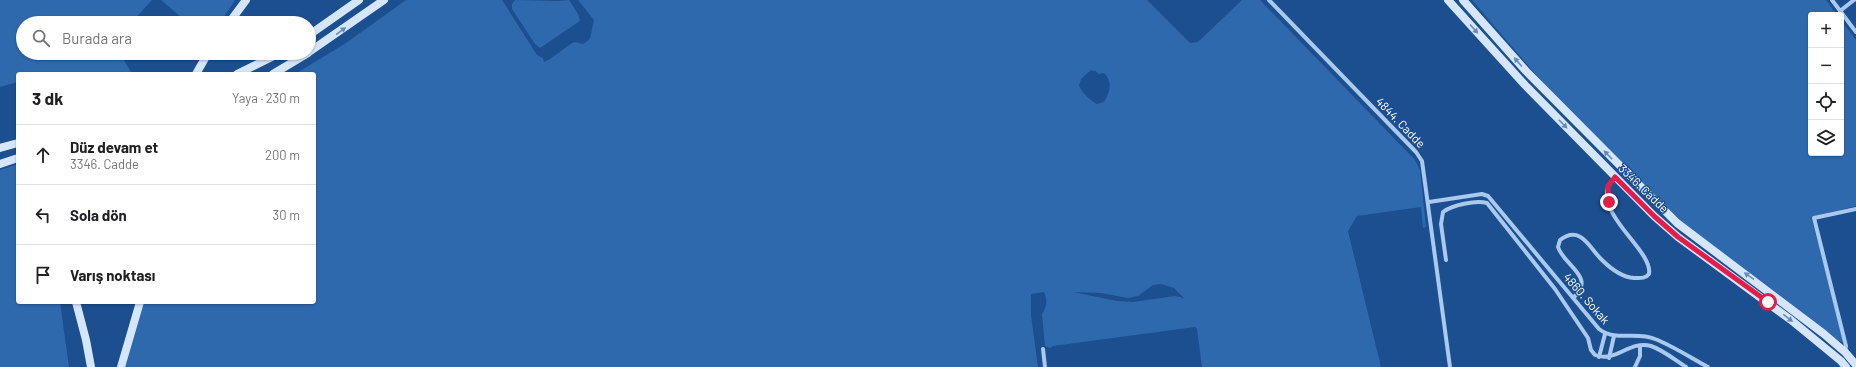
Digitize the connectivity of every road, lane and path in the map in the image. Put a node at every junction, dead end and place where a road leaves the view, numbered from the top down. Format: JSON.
{"nodes":[{"id":1,"x":246,"y":0,"type":"edge"},
{"id":2,"x":359,"y":0,"type":"edge"},
{"id":3,"x":384,"y":0,"type":"edge"},
{"id":4,"x":1269,"y":0,"type":"edge"},
{"id":5,"x":1448,"y":0,"type":"edge"},
{"id":6,"x":1462,"y":0,"type":"edge"},
{"id":7,"x":1832,"y":0,"type":"edge"},
{"id":8,"x":1854,"y":0,"type":"edge"},
{"id":9,"x":1840,"y":11,"type":"junction"},
{"id":10,"x":234,"y":16,"type":"edge"},
{"id":11,"x":316,"y":30,"type":"edge"},
{"id":12,"x":1856,"y":32,"type":"edge"},
{"id":13,"x":316,"y":47,"type":"edge"},
{"id":14,"x":204,"y":60,"type":"edge"},
{"id":15,"x":266,"y":60,"type":"edge"},
{"id":16,"x":296,"y":60,"type":"edge"},
{"id":17,"x":197,"y":72,"type":"edge"},
{"id":18,"x":241,"y":72,"type":"edge"},
{"id":19,"x":276,"y":72,"type":"edge"},
{"id":20,"x":16,"y":144,"type":"edge"},
{"id":21,"x":0,"y":148,"type":"edge"},
{"id":22,"x":16,"y":159,"type":"edge"},
{"id":23,"x":0,"y":164,"type":"edge"},
{"id":24,"x":1615,"y":177,"type":"junction"},
{"id":25,"x":1429,"y":202,"type":"junction"},
{"id":26,"x":1856,"y":209,"type":"edge"},
{"id":27,"x":1446,"y":260,"type":"dead end"},
{"id":28,"x":1573,"y":298,"type":"junction"},
{"id":29,"x":77,"y":304,"type":"edge"},
{"id":30,"x":139,"y":304,"type":"edge"},
{"id":31,"x":1605,"y":334,"type":"junction"},
{"id":32,"x":1614,"y":336,"type":"junction"},
{"id":33,"x":1640,"y":346,"type":"junction"},
{"id":34,"x":1043,"y":349,"type":"dead end"},
{"id":35,"x":1845,"y":352,"type":"junction"},
{"id":36,"x":1600,"y":357,"type":"junction"},
{"id":37,"x":1609,"y":358,"type":"junction"},
{"id":38,"x":1844,"y":364,"type":"edge"},
{"id":39,"x":1856,"y":365,"type":"edge"},
{"id":40,"x":91,"y":367,"type":"edge"},
{"id":41,"x":121,"y":367,"type":"edge"},
{"id":42,"x":1045,"y":367,"type":"edge"},
{"id":43,"x":1450,"y":367,"type":"edge"},
{"id":44,"x":1635,"y":367,"type":"edge"},
{"id":45,"x":1686,"y":367,"type":"edge"},
{"id":46,"x":1708,"y":367,"type":"edge"}],
"edges":[{"from":1,"to":10,"type":"street"},
{"from":2,"to":11,"type":"street"},
{"from":13,"to":3,"type":"street","one_way":true},
{"from":4,"to":25,"type":"street","name":"4844. Cadde"},
{"from":5,"to":24,"type":"street","name":"3346. Cadde","one_way":true},
{"from":35,"to":6,"type":"street","name":"3346. Cadde","one_way":true},
{"from":7,"to":9,"type":"street"},
{"from":8,"to":9,"type":"street"},
{"from":9,"to":12,"type":"street"},
{"from":14,"to":17,"type":"street"},
{"from":15,"to":18,"type":"street"},
{"from":16,"to":19,"type":"street"},
{"from":20,"to":21,"type":"street"},
{"from":22,"to":23,"type":"street"},
{"from":24,"to":28,"type":"street"},
{"from":24,"to":38,"type":"street","name":"3346. Cadde","one_way":true},
{"from":25,"to":28,"type":"street","name":"4860. Sokak"},
{"from":25,"to":43,"type":"street","name":"4844. Cadde"},
{"from":26,"to":35,"type":"street"},
{"from":27,"to":36,"type":"street"},
{"from":28,"to":31,"type":"street","name":"4860. Sokak"},
{"from":29,"to":40,"type":"street"},
{"from":30,"to":41,"type":"street"},
{"from":31,"to":32,"type":"street","name":"4860. Sokak"},
{"from":31,"to":36,"type":"street"},
{"from":32,"to":37,"type":"street"},
{"from":32,"to":46,"type":"street","name":"4860. Sokak"},
{"from":33,"to":37,"type":"street"},
{"from":33,"to":44,"type":"street"},
{"from":33,"to":45,"type":"street"},
{"from":34,"to":42,"type":"street"},
{"from":35,"to":38,"type":"street"},
{"from":35,"to":39,"type":"street","name":"3346. Cadde"},
{"from":36,"to":37,"type":"street"}]}
